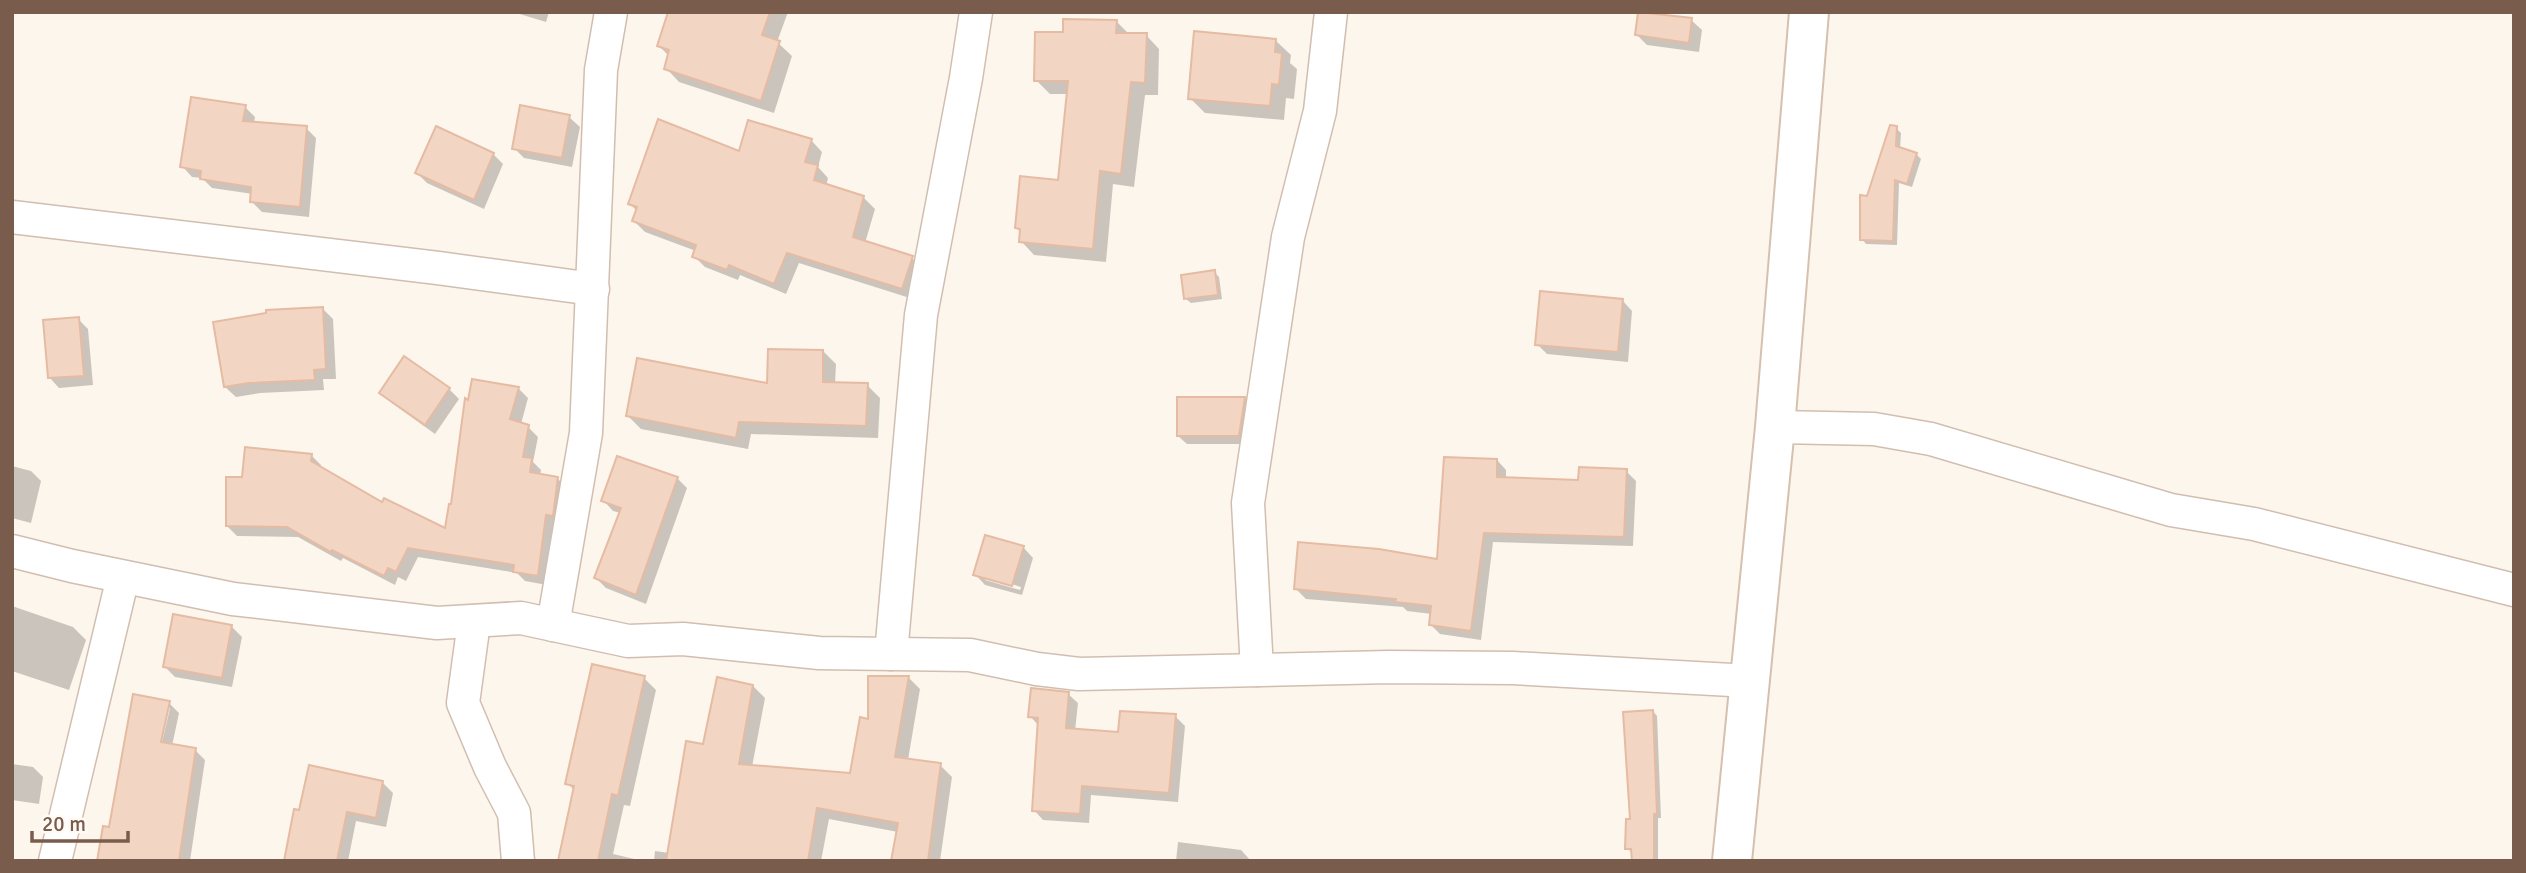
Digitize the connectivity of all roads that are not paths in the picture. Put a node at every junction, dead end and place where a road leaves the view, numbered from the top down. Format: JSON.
{"nodes":[{"id":1,"x":611,"y":12,"type":"edge"},
{"id":2,"x":976,"y":12,"type":"edge"},
{"id":3,"x":1331,"y":12,"type":"edge"},
{"id":4,"x":1809,"y":12,"type":"edge"},
{"id":5,"x":12,"y":217,"type":"edge"},
{"id":6,"x":593,"y":289,"type":"junction"},
{"id":7,"x":1775,"y":427,"type":"junction"},
{"id":8,"x":12,"y":551,"type":"edge"},
{"id":9,"x":123,"y":577,"type":"junction"},
{"id":10,"x":2514,"y":590,"type":"edge"},
{"id":11,"x":474,"y":622,"type":"junction"},
{"id":12,"x":554,"y":625,"type":"junction"},
{"id":13,"x":891,"y":654,"type":"junction"},
{"id":14,"x":1257,"y":670,"type":"junction"},
{"id":15,"x":1750,"y":681,"type":"junction"},
{"id":16,"x":55,"y":861,"type":"edge"},
{"id":17,"x":518,"y":861,"type":"edge"},
{"id":18,"x":1732,"y":861,"type":"edge"}],
"edges":[{"from":1,"to":6,"type":"street"},
{"from":2,"to":13,"type":"street"},
{"from":3,"to":14,"type":"street"},
{"from":4,"to":7,"type":"main road"},
{"from":5,"to":6,"type":"street"},
{"from":6,"to":12,"type":"street"},
{"from":7,"to":10,"type":"street"},
{"from":7,"to":15,"type":"main road"},
{"from":8,"to":9,"type":"street"},
{"from":9,"to":11,"type":"street"},
{"from":9,"to":16,"type":"street"},
{"from":11,"to":12,"type":"street"},
{"from":11,"to":17,"type":"street"},
{"from":12,"to":13,"type":"street"},
{"from":13,"to":14,"type":"street"},
{"from":14,"to":15,"type":"street"},
{"from":15,"to":18,"type":"main road"}]}
